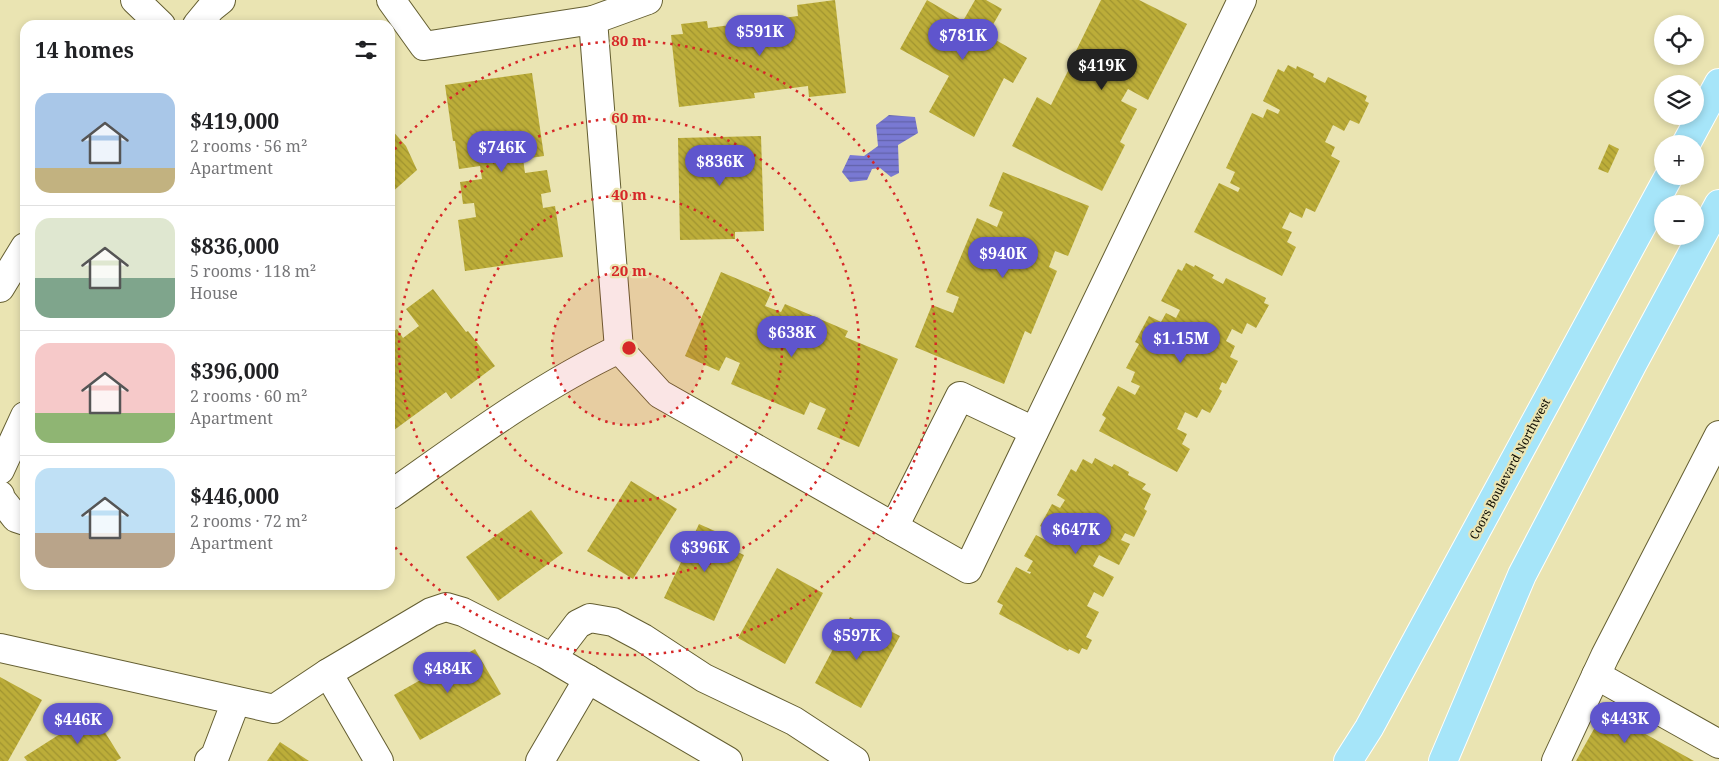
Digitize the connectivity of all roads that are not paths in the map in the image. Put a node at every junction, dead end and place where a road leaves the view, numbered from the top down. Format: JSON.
{"nodes":[{"id":1,"x":135,"y":0,"type":"edge"},
{"id":2,"x":221,"y":0,"type":"edge"},
{"id":3,"x":391,"y":0,"type":"edge"},
{"id":4,"x":648,"y":0,"type":"edge"},
{"id":5,"x":1242,"y":0,"type":"edge"},
{"id":6,"x":156,"y":20,"type":"edge"},
{"id":7,"x":202,"y":20,"type":"edge"},
{"id":8,"x":593,"y":20,"type":"junction"},
{"id":9,"x":399,"y":27,"type":"edge"},
{"id":10,"x":1719,"y":83,"type":"edge"},
{"id":11,"x":1691,"y":135,"type":"edge"},
{"id":12,"x":1664,"y":185,"type":"edge"},
{"id":13,"x":1719,"y":204,"type":"edge"},
{"id":14,"x":20,"y":255,"type":"edge"},
{"id":15,"x":0,"y":288,"type":"edge"},
{"id":16,"x":619,"y":349,"type":"junction"},
{"id":17,"x":20,"y":427,"type":"edge"},
{"id":18,"x":1034,"y":431,"type":"junction"},
{"id":19,"x":1719,"y":435,"type":"edge"},
{"id":20,"x":0,"y":470,"type":"edge"},
{"id":21,"x":395,"y":491,"type":"edge"},
{"id":22,"x":0,"y":495,"type":"edge"},
{"id":23,"x":20,"y":519,"type":"edge"},
{"id":24,"x":894,"y":527,"type":"junction"},
{"id":25,"x":0,"y":648,"type":"edge"},
{"id":26,"x":552,"y":658,"type":"junction"},
{"id":27,"x":328,"y":673,"type":"junction"},
{"id":28,"x":1596,"y":676,"type":"junction"},
{"id":29,"x":588,"y":679,"type":"junction"},
{"id":30,"x":236,"y":701,"type":"junction"},
{"id":31,"x":1719,"y":744,"type":"edge"},
{"id":32,"x":209,"y":761,"type":"edge"},
{"id":33,"x":379,"y":761,"type":"edge"},
{"id":34,"x":540,"y":761,"type":"edge"},
{"id":35,"x":728,"y":761,"type":"edge"},
{"id":36,"x":856,"y":761,"type":"edge"},
{"id":37,"x":1348,"y":761,"type":"edge"},
{"id":38,"x":1443,"y":761,"type":"edge"},
{"id":39,"x":1556,"y":761,"type":"edge"}],
"edges":[{"from":1,"to":6,"type":"street"},
{"from":2,"to":7,"type":"street"},
{"from":3,"to":9,"type":"street"},
{"from":4,"to":8,"type":"street"},
{"from":5,"to":18,"type":"street"},
{"from":8,"to":9,"type":"street"},
{"from":8,"to":16,"type":"street"},
{"from":10,"to":11,"type":"main road"},
{"from":12,"to":37,"type":"main road","name":"Coors Boulevard Northwest"},
{"from":13,"to":38,"type":"main road"},
{"from":14,"to":15,"type":"street"},
{"from":16,"to":21,"type":"street"},
{"from":16,"to":24,"type":"street"},
{"from":17,"to":20,"type":"street"},
{"from":18,"to":24,"type":"street"},
{"from":18,"to":24,"type":"street"},
{"from":19,"to":28,"type":"street"},
{"from":22,"to":23,"type":"street"},
{"from":25,"to":30,"type":"street"},
{"from":26,"to":27,"type":"street"},
{"from":26,"to":29,"type":"street"},
{"from":26,"to":36,"type":"street"},
{"from":27,"to":30,"type":"street"},
{"from":27,"to":33,"type":"street"},
{"from":28,"to":31,"type":"street"},
{"from":28,"to":39,"type":"street"},
{"from":29,"to":34,"type":"street"},
{"from":29,"to":35,"type":"street"},
{"from":30,"to":32,"type":"street"}]}
